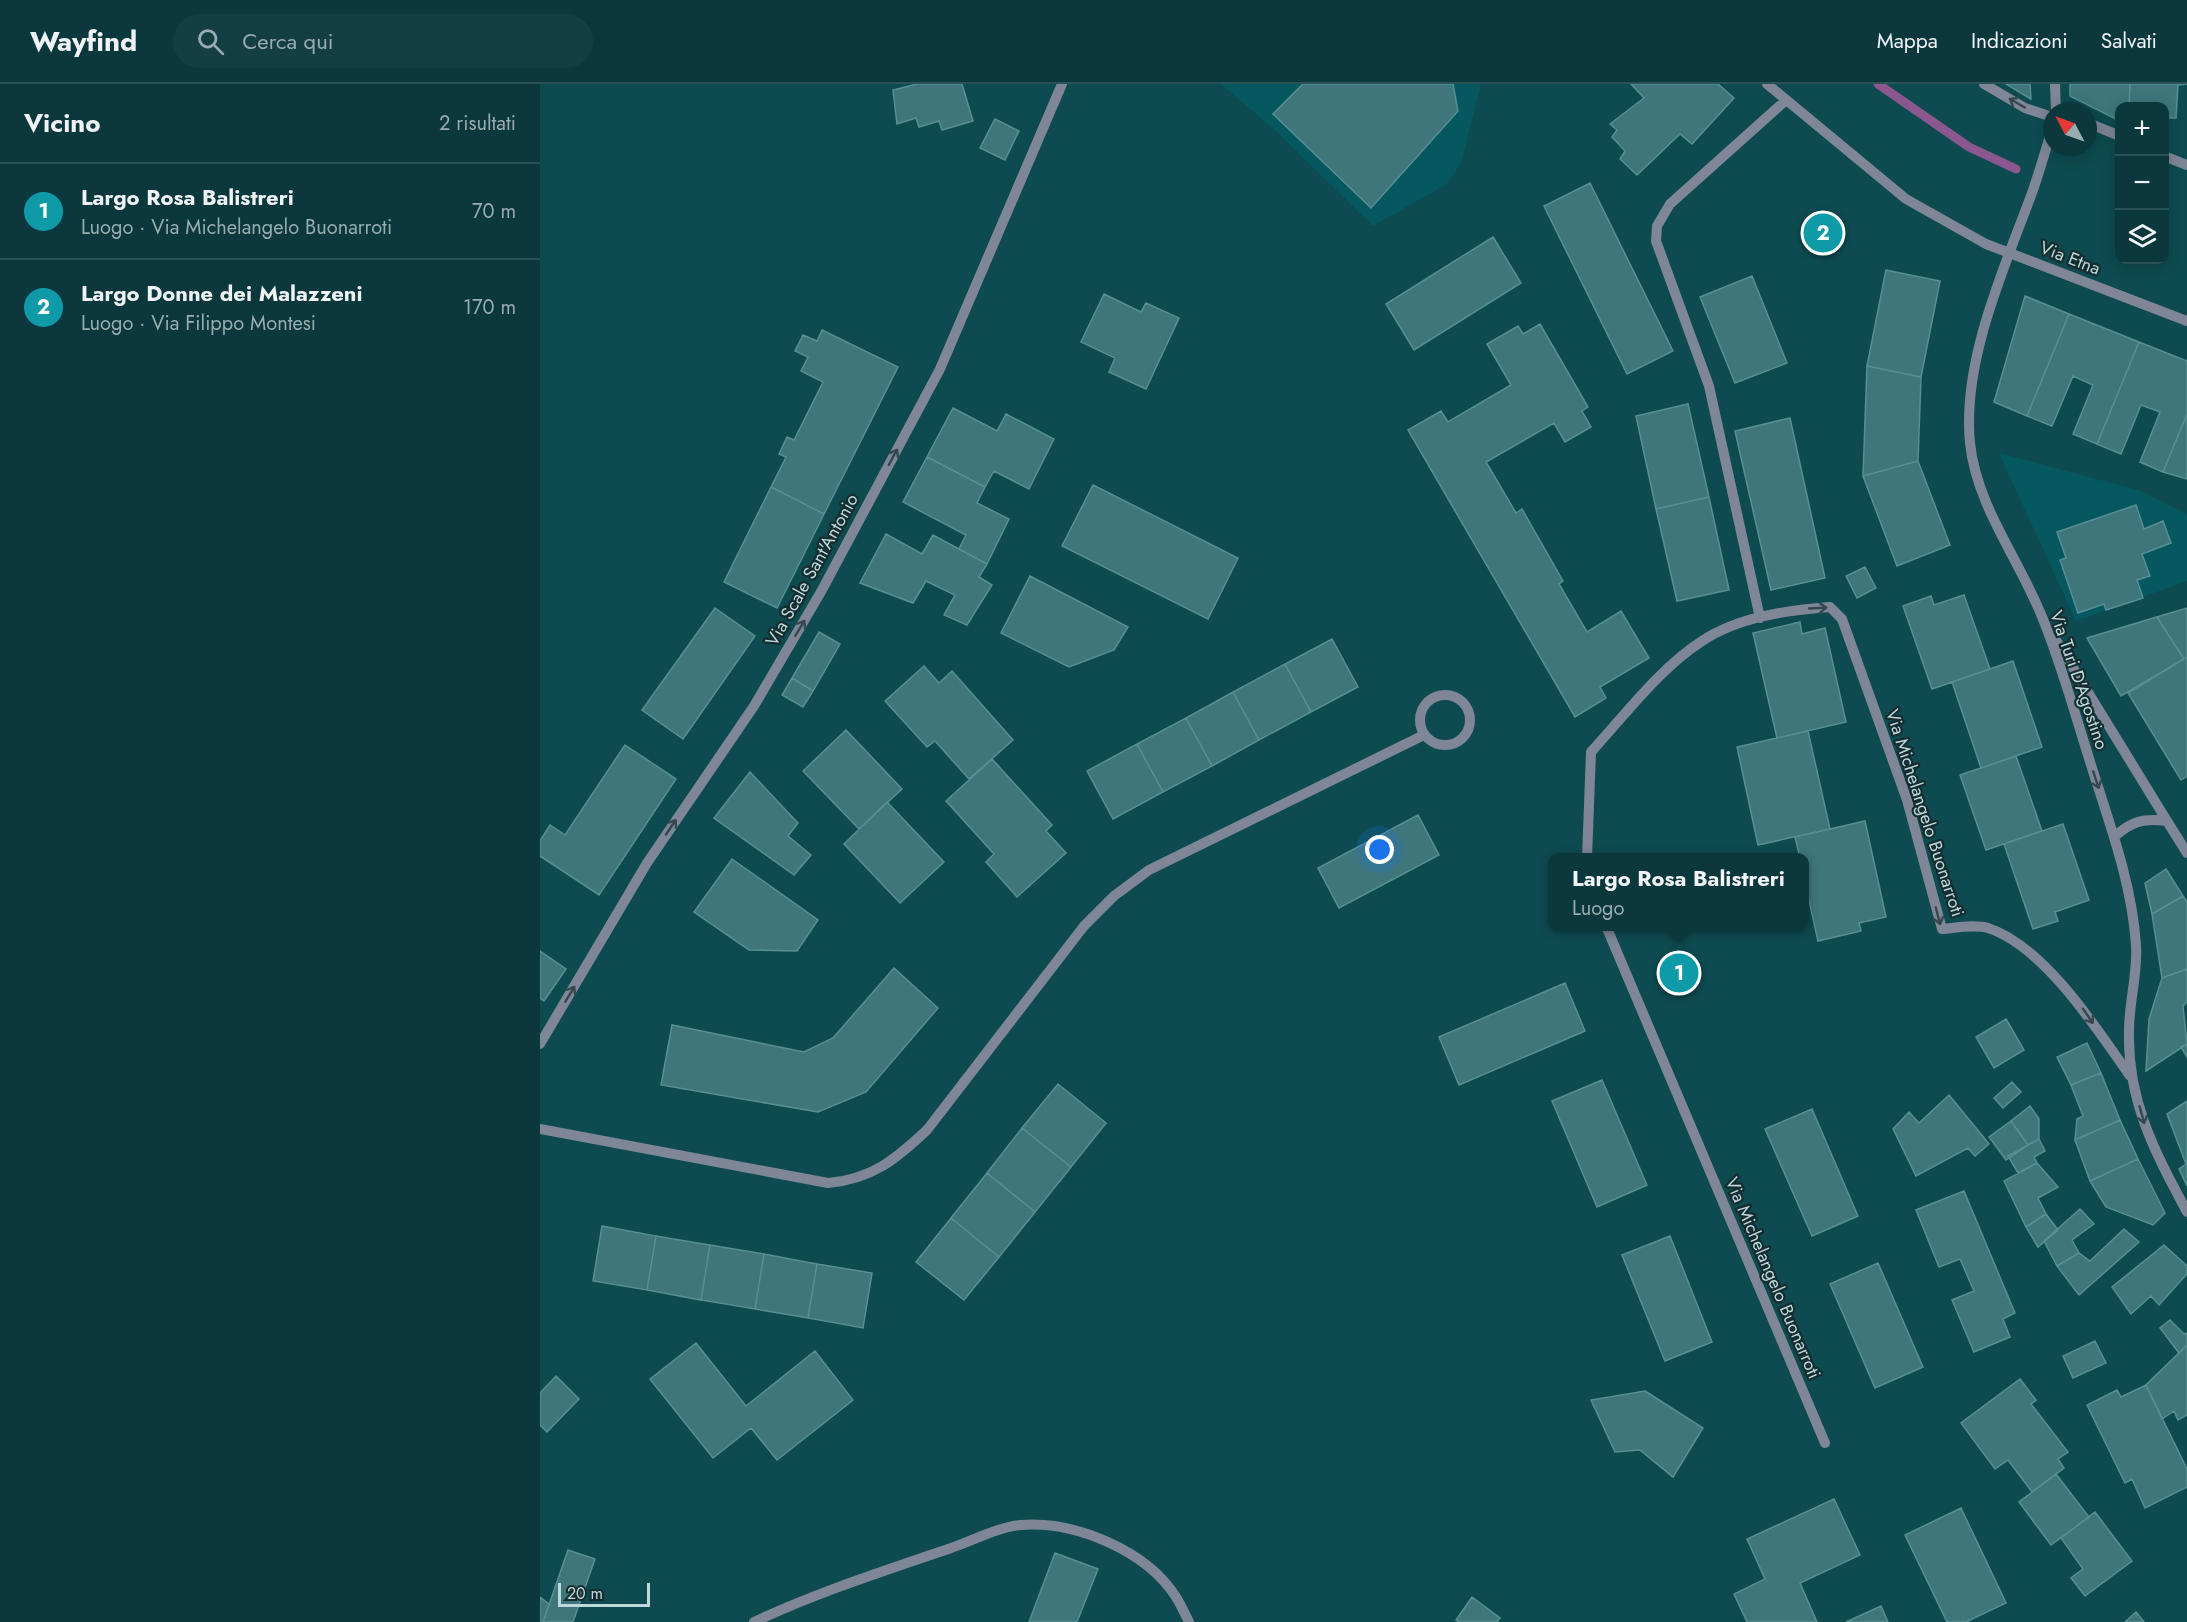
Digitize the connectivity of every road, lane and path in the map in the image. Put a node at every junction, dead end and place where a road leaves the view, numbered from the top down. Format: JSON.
{"nodes":[{"id":1,"x":1062,"y":84,"type":"edge"},
{"id":2,"x":1767,"y":84,"type":"edge"},
{"id":3,"x":1984,"y":84,"type":"edge"},
{"id":4,"x":2055,"y":84,"type":"edge"},
{"id":5,"x":1785,"y":101,"type":"junction"},
{"id":6,"x":2056,"y":102,"type":"edge"},
{"id":7,"x":2043,"y":114,"type":"edge"},
{"id":8,"x":2097,"y":127,"type":"edge"},
{"id":9,"x":2115,"y":134,"type":"edge"},
{"id":10,"x":2044,"y":156,"type":"edge"},
{"id":11,"x":2169,"y":158,"type":"edge"},
{"id":12,"x":2187,"y":165,"type":"edge"},
{"id":13,"x":2008,"y":252,"type":"junction"},
{"id":14,"x":2187,"y":321,"type":"edge"},
{"id":15,"x":1760,"y":618,"type":"junction"},
{"id":16,"x":2046,"y":624,"type":"junction"},
{"id":17,"x":1424,"y":735,"type":"junction"},
{"id":18,"x":2167,"y":821,"type":"junction"},
{"id":19,"x":2114,"y":837,"type":"junction"},
{"id":20,"x":1587,"y":853,"type":"edge"},
{"id":21,"x":2187,"y":853,"type":"edge"},
{"id":22,"x":1608,"y":931,"type":"edge"},
{"id":23,"x":540,"y":1044,"type":"edge"},
{"id":24,"x":2130,"y":1076,"type":"junction"},
{"id":25,"x":540,"y":1129,"type":"edge"},
{"id":26,"x":2187,"y":1212,"type":"edge"},
{"id":27,"x":1825,"y":1443,"type":"dead end"},
{"id":28,"x":754,"y":1622,"type":"edge"},
{"id":29,"x":1189,"y":1622,"type":"edge"}],
"edges":[{"from":23,"to":1,"type":"street","name":"Via Scale Sant'Antonio","one_way":true},
{"from":2,"to":5,"type":"street","name":"Via Etna"},
{"from":7,"to":3,"type":"street","one_way":true},
{"from":4,"to":6,"type":"street"},
{"from":5,"to":13,"type":"street","name":"Via Etna"},
{"from":5,"to":15,"type":"street"},
{"from":8,"to":9,"type":"street"},
{"from":10,"to":13,"type":"street","name":"Via Turi D'Agostino"},
{"from":11,"to":12,"type":"street"},
{"from":13,"to":14,"type":"street","name":"Via Etna"},
{"from":13,"to":16,"type":"street","name":"Via Turi D'Agostino"},
{"from":15,"to":20,"type":"street","name":"Via Michelangelo Buonarroti"},
{"from":15,"to":24,"type":"street","name":"Via Michelangelo Buonarroti","one_way":true},
{"from":16,"to":18,"type":"street"},
{"from":16,"to":19,"type":"street","name":"Via Turi D'Agostino","one_way":true},
{"from":17,"to":17,"type":"street"},
{"from":17,"to":25,"type":"street"},
{"from":18,"to":19,"type":"street"},
{"from":18,"to":21,"type":"street"},
{"from":19,"to":24,"type":"street","name":"Via Turi D'Agostino"},
{"from":22,"to":27,"type":"street","name":"Via Michelangelo Buonarroti"},
{"from":24,"to":26,"type":"street","name":"Via Turi D'Agostino","one_way":true},
{"from":28,"to":29,"type":"street"}]}
